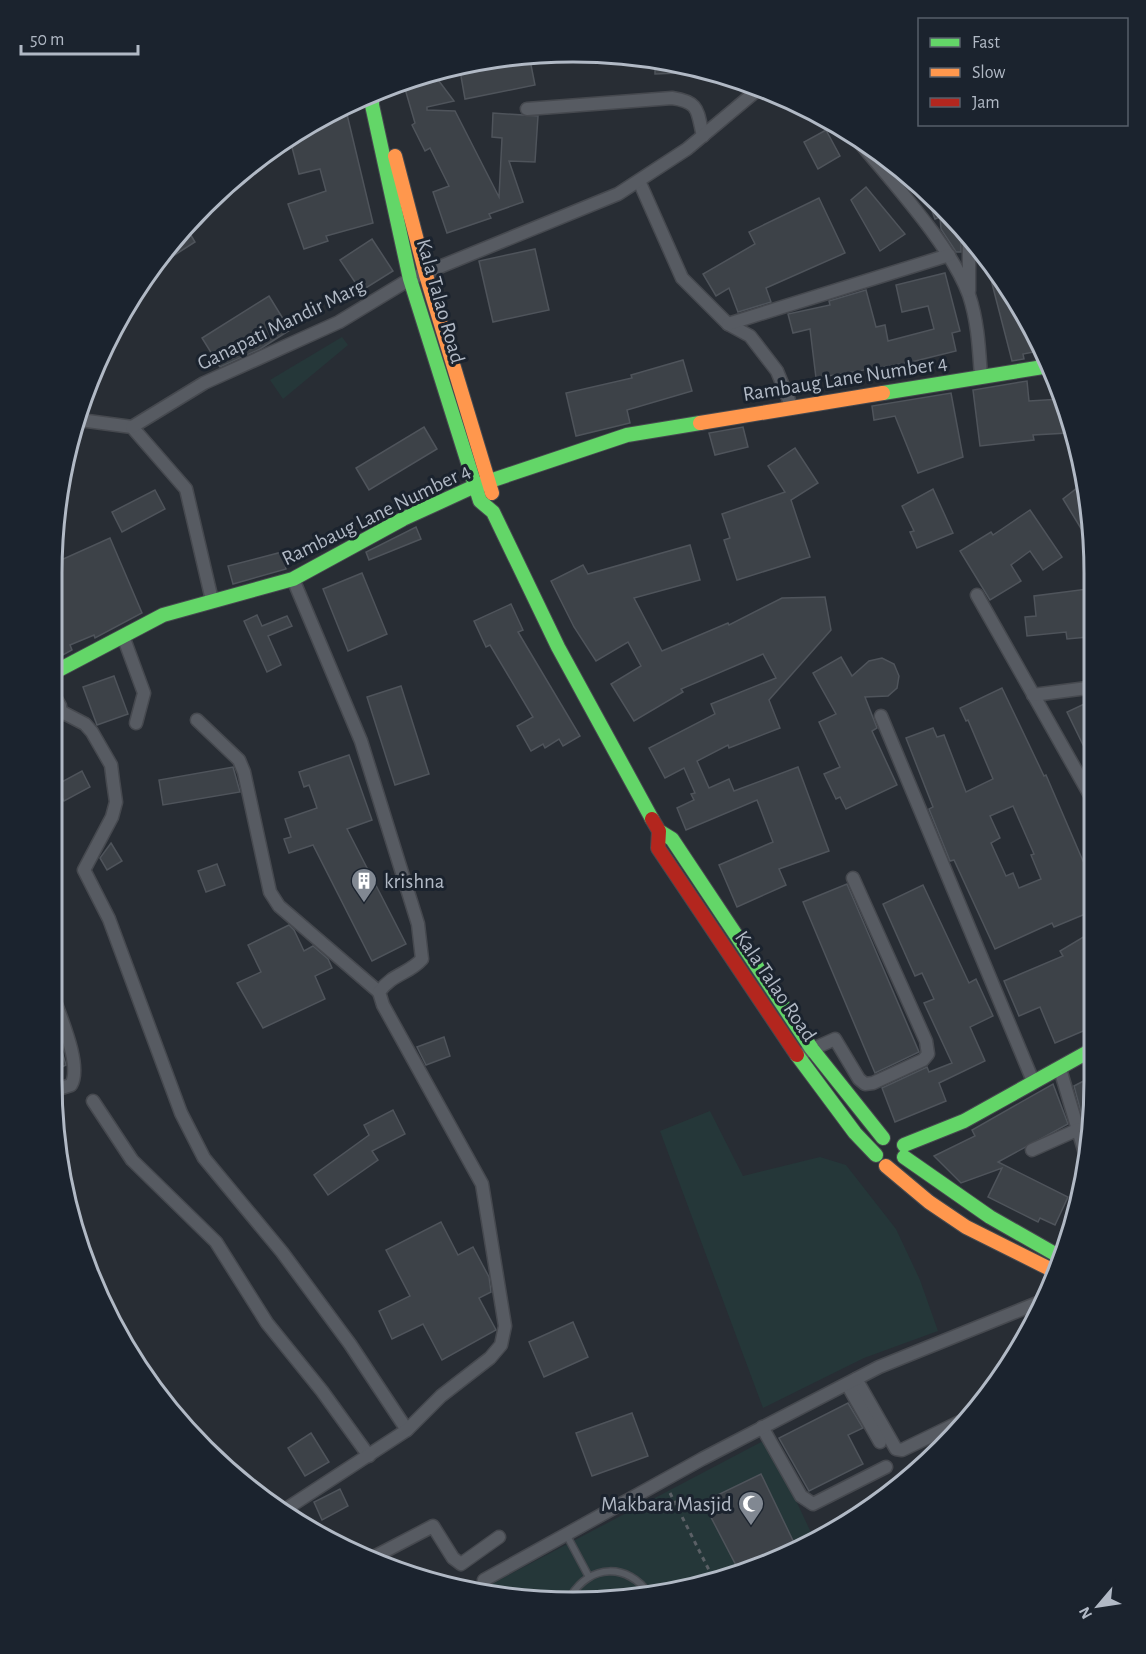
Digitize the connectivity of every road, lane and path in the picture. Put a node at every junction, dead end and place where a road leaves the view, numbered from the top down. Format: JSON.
{"nodes":[{"id":1,"x":752,"y":94,"type":"edge"},
{"id":2,"x":384,"y":97,"type":"edge"},
{"id":3,"x":372,"y":102,"type":"edge"},
{"id":4,"x":528,"y":110,"type":"dead end"},
{"id":5,"x":703,"y":136,"type":"junction"},
{"id":6,"x":873,"y":159,"type":"edge"},
{"id":7,"x":639,"y":181,"type":"junction"},
{"id":8,"x":969,"y":250,"type":"edge"},
{"id":9,"x":949,"y":255,"type":"junction"},
{"id":10,"x":426,"y":275,"type":"junction"},
{"id":11,"x":411,"y":279,"type":"junction"},
{"id":12,"x":969,"y":295,"type":"junction"},
{"id":13,"x":728,"y":324,"type":"junction"},
{"id":14,"x":1041,"y":367,"type":"edge"},
{"id":15,"x":981,"y":377,"type":"junction"},
{"id":16,"x":792,"y":408,"type":"junction"},
{"id":17,"x":85,"y":421,"type":"edge"},
{"id":18,"x":132,"y":427,"type":"junction"},
{"id":19,"x":482,"y":485,"type":"junction"},
{"id":20,"x":293,"y":579,"type":"junction"},
{"id":21,"x":977,"y":596,"type":"dead end"},
{"id":22,"x":212,"y":600,"type":"junction"},
{"id":23,"x":123,"y":636,"type":"junction"},
{"id":24,"x":62,"y":668,"type":"edge"},
{"id":25,"x":1084,"y":688,"type":"edge"},
{"id":26,"x":1033,"y":695,"type":"junction"},
{"id":27,"x":62,"y":712,"type":"edge"},
{"id":28,"x":881,"y":716,"type":"dead end"},
{"id":29,"x":197,"y":720,"type":"dead end"},
{"id":30,"x":135,"y":723,"type":"dead end"},
{"id":31,"x":1084,"y":785,"type":"edge"},
{"id":32,"x":659,"y":831,"type":"junction"},
{"id":33,"x":853,"y":878,"type":"dead end"},
{"id":34,"x":379,"y":992,"type":"junction"},
{"id":35,"x":62,"y":1025,"type":"edge"},
{"id":36,"x":812,"y":1049,"type":"junction"},
{"id":37,"x":1084,"y":1055,"type":"edge"},
{"id":38,"x":798,"y":1056,"type":"junction"},
{"id":39,"x":1060,"y":1069,"type":"junction"},
{"id":40,"x":1033,"y":1081,"type":"junction"},
{"id":41,"x":62,"y":1088,"type":"edge"},
{"id":42,"x":93,"y":1101,"type":"dead end"},
{"id":43,"x":1079,"y":1129,"type":"junction"},
{"id":44,"x":1081,"y":1137,"type":"edge"},
{"id":45,"x":883,"y":1138,"type":"junction"},
{"id":46,"x":1032,"y":1150,"type":"dead end"},
{"id":47,"x":904,"y":1151,"type":"junction"},
{"id":48,"x":881,"y":1160,"type":"junction"},
{"id":49,"x":943,"y":1184,"type":"junction"},
{"id":50,"x":929,"y":1202,"type":"junction"},
{"id":51,"x":1054,"y":1253,"type":"edge"},
{"id":52,"x":1049,"y":1268,"type":"edge"},
{"id":53,"x":1033,"y":1305,"type":"edge"},
{"id":54,"x":851,"y":1381,"type":"junction"},
{"id":55,"x":950,"y":1427,"type":"edge"},
{"id":56,"x":762,"y":1428,"type":"junction"},
{"id":57,"x":407,"y":1430,"type":"junction"},
{"id":58,"x":880,"y":1442,"type":"dead end"},
{"id":59,"x":369,"y":1456,"type":"junction"},
{"id":60,"x":886,"y":1467,"type":"dead end"},
{"id":61,"x":669,"y":1491,"type":"dead end"},
{"id":62,"x":290,"y":1507,"type":"edge"},
{"id":63,"x":566,"y":1534,"type":"junction"},
{"id":64,"x":499,"y":1537,"type":"dead end"},
{"id":65,"x":378,"y":1555,"type":"edge"},
{"id":66,"x":711,"y":1573,"type":"edge"},
{"id":67,"x":589,"y":1577,"type":"junction"},
{"id":68,"x":484,"y":1580,"type":"dead end"},
{"id":69,"x":645,"y":1587,"type":"edge"},
{"id":70,"x":573,"y":1592,"type":"edge"}],
"edges":[{"from":1,"to":5,"type":"street","name":"Ganapati Mandir Marg"},
{"from":2,"to":10,"type":"street","name":"Kala Talao Road"},
{"from":3,"to":11,"type":"street","name":"Kala Talao Road"},
{"from":4,"to":5,"type":"street"},
{"from":5,"to":7,"type":"street","name":"Ganapati Mandir Marg"},
{"from":6,"to":9,"type":"street"},
{"from":7,"to":10,"type":"street","name":"Ganapati Mandir Marg"},
{"from":7,"to":13,"type":"street"},
{"from":8,"to":12,"type":"street"},
{"from":9,"to":12,"type":"street"},
{"from":9,"to":13,"type":"street"},
{"from":10,"to":11,"type":"street","name":"Ganapati Mandir Marg"},
{"from":10,"to":19,"type":"street","name":"Kala Talao Road"},
{"from":11,"to":18,"type":"street","name":"Ganapati Mandir Marg"},
{"from":11,"to":19,"type":"street","name":"Kala Talao Road"},
{"from":12,"to":15,"type":"street"},
{"from":13,"to":16,"type":"street"},
{"from":14,"to":15,"type":"street","name":"Rambaug Lane Number 4"},
{"from":15,"to":16,"type":"street","name":"Rambaug Lane Number 4"},
{"from":16,"to":19,"type":"street","name":"Rambaug Lane Number 4"},
{"from":17,"to":18,"type":"street"},
{"from":18,"to":22,"type":"street"},
{"from":19,"to":20,"type":"street","name":"Rambaug Lane Number 4"},
{"from":19,"to":32,"type":"street","name":"Kala Talao Road"},
{"from":20,"to":22,"type":"street","name":"Rambaug Lane Number 4"},
{"from":20,"to":34,"type":"street"},
{"from":21,"to":26,"type":"street"},
{"from":22,"to":23,"type":"street","name":"Rambaug Lane Number 4"},
{"from":23,"to":24,"type":"street","name":"Rambaug Lane Number 4"},
{"from":23,"to":30,"type":"street"},
{"from":25,"to":26,"type":"street"},
{"from":26,"to":31,"type":"street"},
{"from":27,"to":57,"type":"street"},
{"from":28,"to":40,"type":"street"},
{"from":29,"to":34,"type":"street"},
{"from":32,"to":36,"type":"street","name":"Kala Talao Road"},
{"from":32,"to":38,"type":"street","name":"Kala Talao Road"},
{"from":33,"to":36,"type":"street"},
{"from":34,"to":57,"type":"street"},
{"from":35,"to":41,"type":"street"},
{"from":36,"to":38,"type":"street"},
{"from":36,"to":45,"type":"street","name":"Kala Talao Road"},
{"from":37,"to":39,"type":"street"},
{"from":38,"to":48,"type":"street","name":"Kala Talao Road"},
{"from":39,"to":40,"type":"street"},
{"from":39,"to":43,"type":"street"},
{"from":40,"to":47,"type":"street"},
{"from":42,"to":59,"type":"street"},
{"from":43,"to":44,"type":"street"},
{"from":43,"to":46,"type":"street"},
{"from":45,"to":47,"type":"street"},
{"from":45,"to":48,"type":"street"},
{"from":47,"to":48,"type":"street"},
{"from":47,"to":49,"type":"street"},
{"from":48,"to":50,"type":"street","name":"Kala Talao Road"},
{"from":49,"to":50,"type":"street"},
{"from":49,"to":51,"type":"street"},
{"from":50,"to":52,"type":"street","name":"Kala Talao Road"},
{"from":53,"to":54,"type":"street"},
{"from":54,"to":55,"type":"street"},
{"from":54,"to":56,"type":"street"},
{"from":54,"to":58,"type":"street"},
{"from":56,"to":60,"type":"street"},
{"from":56,"to":63,"type":"street"},
{"from":57,"to":59,"type":"street"},
{"from":59,"to":62,"type":"street"},
{"from":61,"to":66,"type":"path"},
{"from":63,"to":67,"type":"lane"},
{"from":63,"to":68,"type":"street"},
{"from":64,"to":65,"type":"street"},
{"from":67,"to":69,"type":"lane"},
{"from":67,"to":70,"type":"lane"}]}
